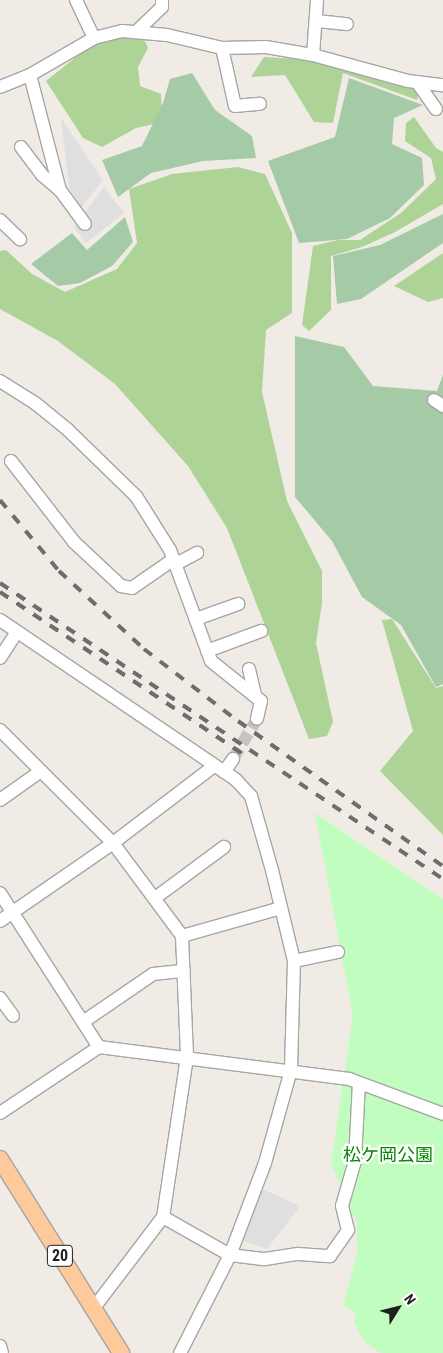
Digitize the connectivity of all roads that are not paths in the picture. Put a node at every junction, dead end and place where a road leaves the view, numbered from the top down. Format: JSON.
{"nodes":[{"id":1,"x":76,"y":0,"type":"edge"},
{"id":2,"x":162,"y":0,"type":"edge"},
{"id":3,"x":317,"y":0,"type":"edge"},
{"id":4,"x":317,"y":21,"type":"junction"},
{"id":5,"x":347,"y":24,"type":"dead end"},
{"id":6,"x":136,"y":32,"type":"junction"},
{"id":7,"x":94,"y":38,"type":"junction"},
{"id":8,"x":222,"y":48,"type":"junction"},
{"id":9,"x":313,"y":54,"type":"junction"},
{"id":10,"x":30,"y":75,"type":"junction"},
{"id":11,"x":417,"y":82,"type":"junction"},
{"id":12,"x":443,"y":85,"type":"edge"},
{"id":13,"x":0,"y":86,"type":"edge"},
{"id":14,"x":260,"y":104,"type":"dead end"},
{"id":15,"x":436,"y":109,"type":"dead end"},
{"id":16,"x":21,"y":147,"type":"dead end"},
{"id":17,"x":60,"y":190,"type":"junction"},
{"id":18,"x":0,"y":220,"type":"edge"},
{"id":19,"x":85,"y":224,"type":"dead end"},
{"id":20,"x":20,"y":239,"type":"dead end"},
{"id":21,"x":0,"y":381,"type":"edge"},
{"id":22,"x":11,"y":461,"type":"dead end"},
{"id":23,"x":197,"y":553,"type":"dead end"},
{"id":24,"x":175,"y":562,"type":"junction"},
{"id":25,"x":238,"y":604,"type":"dead end"},
{"id":26,"x":196,"y":619,"type":"junction"},
{"id":27,"x":0,"y":620,"type":"edge"},
{"id":28,"x":261,"y":631,"type":"dead end"},
{"id":29,"x":17,"y":632,"type":"junction"},
{"id":30,"x":207,"y":651,"type":"junction"},
{"id":31,"x":0,"y":658,"type":"edge"},
{"id":32,"x":249,"y":669,"type":"dead end"},
{"id":33,"x":255,"y":694,"type":"junction"},
{"id":34,"x":258,"y":718,"type":"tunnel mouth"},
{"id":35,"x":0,"y":730,"type":"edge"},
{"id":36,"x":233,"y":758,"type":"tunnel mouth"},
{"id":37,"x":219,"y":769,"type":"junction"},
{"id":38,"x":41,"y":771,"type":"junction"},
{"id":39,"x":0,"y":800,"type":"edge"},
{"id":40,"x":113,"y":843,"type":"junction"},
{"id":41,"x":224,"y":847,"type":"dead end"},
{"id":42,"x":0,"y":893,"type":"edge"},
{"id":43,"x":154,"y":898,"type":"junction"},
{"id":44,"x":282,"y":908,"type":"junction"},
{"id":45,"x":12,"y":912,"type":"junction"},
{"id":46,"x":0,"y":921,"type":"edge"},
{"id":47,"x":182,"y":936,"type":"junction"},
{"id":48,"x":338,"y":952,"type":"dead end"},
{"id":49,"x":294,"y":961,"type":"junction"},
{"id":50,"x":184,"y":971,"type":"junction"},
{"id":51,"x":0,"y":998,"type":"edge"},
{"id":52,"x":13,"y":1016,"type":"dead end"},
{"id":53,"x":83,"y":1022,"type":"junction"},
{"id":54,"x":100,"y":1047,"type":"junction"},
{"id":55,"x":187,"y":1057,"type":"junction"},
{"id":56,"x":291,"y":1070,"type":"junction"},
{"id":57,"x":359,"y":1083,"type":"junction"},
{"id":58,"x":0,"y":1113,"type":"edge"},
{"id":59,"x":443,"y":1114,"type":"edge"},
{"id":60,"x":0,"y":1160,"type":"edge"},
{"id":61,"x":163,"y":1217,"type":"junction"},
{"id":62,"x":230,"y":1255,"type":"junction"},
{"id":63,"x":93,"y":1309,"type":"junction"},
{"id":64,"x":0,"y":1346,"type":"edge"},
{"id":65,"x":2,"y":1353,"type":"edge"},
{"id":66,"x":121,"y":1353,"type":"edge"},
{"id":67,"x":180,"y":1353,"type":"edge"}],
"edges":[{"from":1,"to":7,"type":"street"},
{"from":2,"to":6,"type":"street"},
{"from":3,"to":4,"type":"street"},
{"from":4,"to":5,"type":"street"},
{"from":4,"to":9,"type":"street"},
{"from":6,"to":7,"type":"street"},
{"from":6,"to":8,"type":"street"},
{"from":7,"to":10,"type":"street"},
{"from":8,"to":9,"type":"street"},
{"from":8,"to":14,"type":"street"},
{"from":9,"to":11,"type":"street"},
{"from":10,"to":13,"type":"street"},
{"from":10,"to":17,"type":"street"},
{"from":11,"to":12,"type":"street"},
{"from":11,"to":15,"type":"street"},
{"from":16,"to":17,"type":"street"},
{"from":17,"to":19,"type":"street"},
{"from":18,"to":20,"type":"street"},
{"from":21,"to":24,"type":"street"},
{"from":22,"to":24,"type":"street"},
{"from":23,"to":24,"type":"street"},
{"from":24,"to":26,"type":"street"},
{"from":25,"to":26,"type":"street"},
{"from":26,"to":30,"type":"street"},
{"from":27,"to":29,"type":"street"},
{"from":28,"to":30,"type":"street"},
{"from":29,"to":31,"type":"street"},
{"from":29,"to":37,"type":"street"},
{"from":30,"to":33,"type":"street"},
{"from":32,"to":33,"type":"street"},
{"from":33,"to":34,"type":"street"},
{"from":35,"to":38,"type":"street"},
{"from":36,"to":37,"type":"street"},
{"from":37,"to":40,"type":"street"},
{"from":37,"to":44,"type":"street"},
{"from":38,"to":39,"type":"street"},
{"from":38,"to":40,"type":"street"},
{"from":40,"to":43,"type":"street"},
{"from":40,"to":45,"type":"street"},
{"from":41,"to":43,"type":"street"},
{"from":42,"to":45,"type":"street"},
{"from":43,"to":47,"type":"street"},
{"from":44,"to":47,"type":"street"},
{"from":44,"to":49,"type":"street"},
{"from":45,"to":46,"type":"street"},
{"from":45,"to":53,"type":"street"},
{"from":47,"to":50,"type":"street"},
{"from":48,"to":49,"type":"street"},
{"from":49,"to":56,"type":"street"},
{"from":50,"to":53,"type":"street"},
{"from":50,"to":55,"type":"street"},
{"from":51,"to":52,"type":"street"},
{"from":53,"to":54,"type":"street"},
{"from":54,"to":55,"type":"street"},
{"from":54,"to":58,"type":"street"},
{"from":55,"to":56,"type":"street"},
{"from":55,"to":61,"type":"street"},
{"from":56,"to":57,"type":"street"},
{"from":56,"to":62,"type":"street"},
{"from":57,"to":59,"type":"street"},
{"from":57,"to":62,"type":"street"},
{"from":60,"to":63,"type":"main road","number":"20"},
{"from":61,"to":62,"type":"street"},
{"from":61,"to":63,"type":"street"},
{"from":62,"to":67,"type":"street"},
{"from":63,"to":66,"type":"main road","number":"20"},
{"from":64,"to":65,"type":"street"}]}
